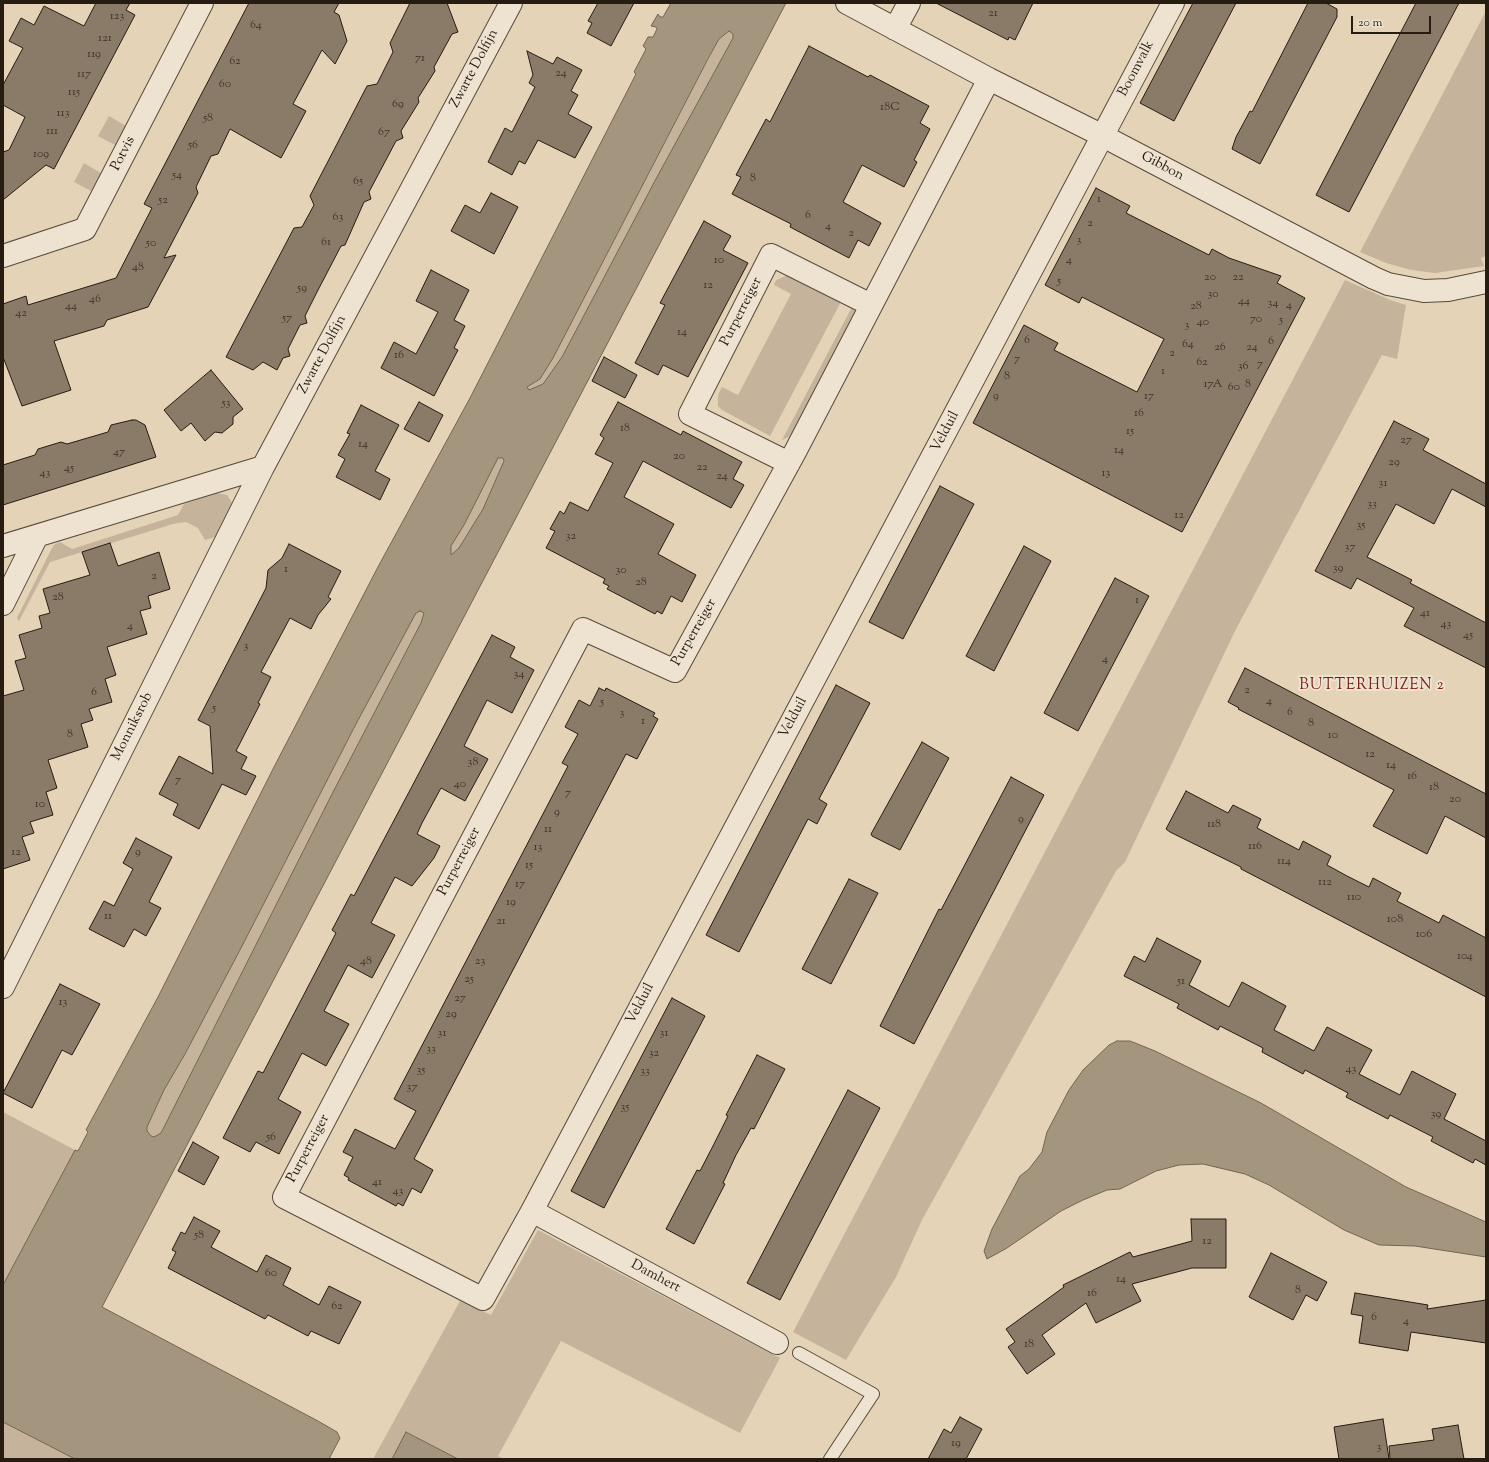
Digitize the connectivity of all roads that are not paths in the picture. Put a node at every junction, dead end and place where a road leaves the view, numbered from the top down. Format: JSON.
{"nodes":[{"id":1,"x":202,"y":3,"type":"edge"},
{"id":2,"x":511,"y":3,"type":"edge"},
{"id":3,"x":848,"y":3,"type":"edge"},
{"id":4,"x":909,"y":3,"type":"edge"},
{"id":5,"x":1173,"y":3,"type":"edge"},
{"id":6,"x":895,"y":29,"type":"junction"},
{"id":7,"x":989,"y":79,"type":"junction"},
{"id":8,"x":1101,"y":136,"type":"junction"},
{"id":9,"x":3,"y":256,"type":"edge"},
{"id":10,"x":1486,"y":282,"type":"edge"},
{"id":11,"x":871,"y":305,"type":"junction"},
{"id":12,"x":788,"y":463,"type":"junction"},
{"id":13,"x":263,"y":467,"type":"junction"},
{"id":14,"x":37,"y":536,"type":"junction"},
{"id":15,"x":3,"y":546,"type":"edge"},
{"id":16,"x":3,"y":604,"type":"edge"},
{"id":17,"x":3,"y":987,"type":"edge"},
{"id":18,"x":532,"y":1211,"type":"junction"},
{"id":19,"x":483,"y":1299,"type":"joint"},
{"id":20,"x":778,"y":1343,"type":"dead end"},
{"id":21,"x":799,"y":1353,"type":"dead end"},
{"id":22,"x":830,"y":1459,"type":"edge"}],
"edges":[{"from":1,"to":9,"type":"street","name":"Potvis"},
{"from":2,"to":13,"type":"street","name":"Zwarte Dolfijn"},
{"from":3,"to":6,"type":"street","name":"Gibbon"},
{"from":4,"to":6,"type":"street"},
{"from":5,"to":8,"type":"street","name":"Boomvalk"},
{"from":6,"to":7,"type":"street","name":"Gibbon"},
{"from":7,"to":8,"type":"street","name":"Gibbon"},
{"from":7,"to":11,"type":"street","name":"Purperreiger"},
{"from":8,"to":10,"type":"street","name":"Gibbon"},
{"from":8,"to":18,"type":"street","name":"Velduil"},
{"from":11,"to":12,"type":"street","name":"Purperreiger"},
{"from":11,"to":12,"type":"street","name":"Purperreiger"},
{"from":12,"to":19,"type":"street","name":"Purperreiger"},
{"from":13,"to":14,"type":"street"},
{"from":13,"to":17,"type":"street","name":"Monniksrob"},
{"from":14,"to":15,"type":"street"},
{"from":14,"to":16,"type":"street"},
{"from":18,"to":19,"type":"street","name":"Velduil"},
{"from":18,"to":20,"type":"street","name":"Damhert"},
{"from":21,"to":22,"type":"lane"}]}
